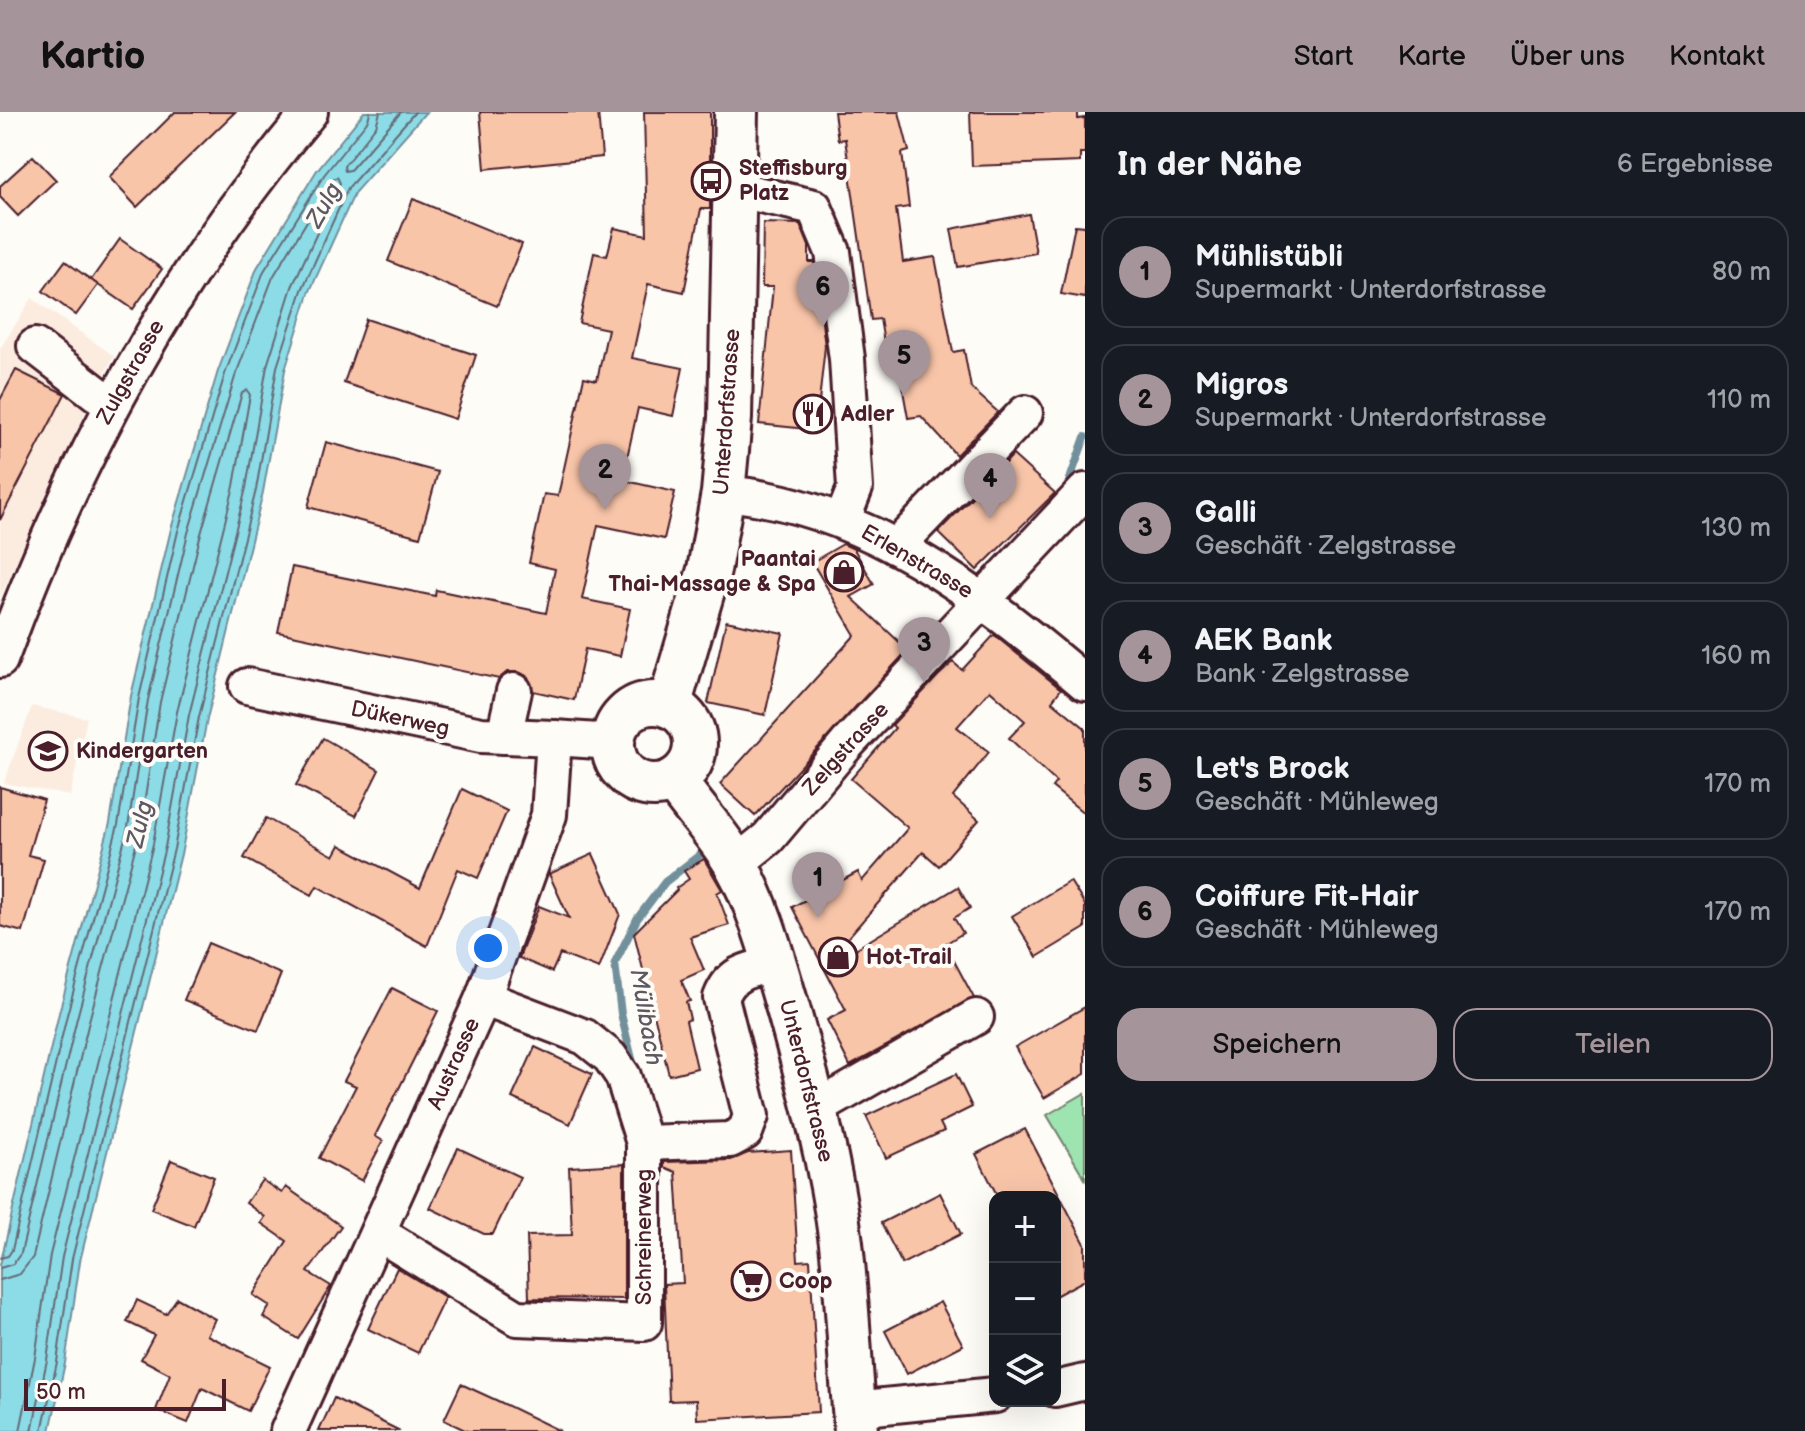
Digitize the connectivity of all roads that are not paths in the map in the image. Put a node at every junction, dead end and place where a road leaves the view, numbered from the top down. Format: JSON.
{"nodes":[{"id":1,"x":310,"y":112,"type":"edge"},
{"id":2,"x":736,"y":112,"type":"edge"},
{"id":3,"x":735,"y":193,"type":"junction"},
{"id":4,"x":35,"y":346,"type":"dead end"},
{"id":5,"x":112,"y":403,"type":"junction"},
{"id":6,"x":1025,"y":413,"type":"dead end"},
{"id":7,"x":1085,"y":491,"type":"edge"},
{"id":8,"x":723,"y":493,"type":"junction"},
{"id":9,"x":842,"y":521,"type":"junction"},
{"id":10,"x":896,"y":547,"type":"junction"},
{"id":11,"x":984,"y":601,"type":"junction"},
{"id":12,"x":0,"y":660,"type":"edge"},
{"id":13,"x":1085,"y":683,"type":"edge"},
{"id":14,"x":247,"y":686,"type":"dead end"},
{"id":15,"x":514,"y":691,"type":"dead end"},
{"id":16,"x":669,"y":706,"type":"junction"},
{"id":17,"x":504,"y":736,"type":"junction"},
{"id":18,"x":554,"y":738,"type":"junction"},
{"id":19,"x":613,"y":742,"type":"junction"},
{"id":20,"x":674,"y":780,"type":"junction"},
{"id":21,"x":736,"y":864,"type":"junction"},
{"id":22,"x":775,"y":964,"type":"junction"},
{"id":23,"x":483,"y":998,"type":"junction"},
{"id":24,"x":976,"y":1017,"type":"dead end"},
{"id":25,"x":816,"y":1109,"type":"junction"},
{"id":26,"x":644,"y":1143,"type":"junction"},
{"id":27,"x":378,"y":1233,"type":"junction"},
{"id":28,"x":1085,"y":1382,"type":"edge"},
{"id":29,"x":1061,"y":1388,"type":"edge"},
{"id":30,"x":989,"y":1396,"type":"edge"},
{"id":31,"x":855,"y":1420,"type":"edge"},
{"id":32,"x":288,"y":1431,"type":"edge"}],
"edges":[{"from":1,"to":5,"type":"street","name":"Zulgstrasse"},
{"from":2,"to":3,"type":"main road","name":"Unterdorfstrasse"},
{"from":3,"to":8,"type":"main road","name":"Unterdorfstrasse"},
{"from":3,"to":9,"type":"street"},
{"from":4,"to":5,"type":"street"},
{"from":5,"to":12,"type":"street","name":"Zulgstrasse"},
{"from":6,"to":10,"type":"street"},
{"from":7,"to":11,"type":"street","name":"Zelgstrasse"},
{"from":8,"to":9,"type":"street","name":"Erlenstrasse"},
{"from":8,"to":16,"type":"main road","name":"Unterdorfstrasse"},
{"from":9,"to":10,"type":"street","name":"Erlenstrasse"},
{"from":10,"to":11,"type":"street","name":"Erlenstrasse"},
{"from":11,"to":13,"type":"street","name":"Erlenstrasse"},
{"from":11,"to":21,"type":"street","name":"Zelgstrasse"},
{"from":14,"to":17,"type":"street","name":"Dükerweg"},
{"from":15,"to":17,"type":"street"},
{"from":16,"to":19,"type":"main road"},
{"from":16,"to":20,"type":"main road"},
{"from":17,"to":18,"type":"street","name":"Dükerweg"},
{"from":18,"to":19,"type":"street"},
{"from":18,"to":23,"type":"street","name":"Austrasse"},
{"from":19,"to":20,"type":"main road"},
{"from":20,"to":21,"type":"main road","name":"Unterdorfstrasse"},
{"from":21,"to":22,"type":"main road","name":"Unterdorfstrasse"},
{"from":22,"to":25,"type":"main road","name":"Unterdorfstrasse"},
{"from":22,"to":26,"type":"street"},
{"from":23,"to":26,"type":"street","name":"Schreinerweg"},
{"from":23,"to":27,"type":"street","name":"Austrasse"},
{"from":24,"to":25,"type":"street"},
{"from":25,"to":31,"type":"main road","name":"Unterdorfstrasse"},
{"from":26,"to":27,"type":"street","name":"Schreinerweg"},
{"from":27,"to":32,"type":"street","name":"Austrasse"},
{"from":28,"to":29,"type":"street"},
{"from":30,"to":31,"type":"street"}]}
